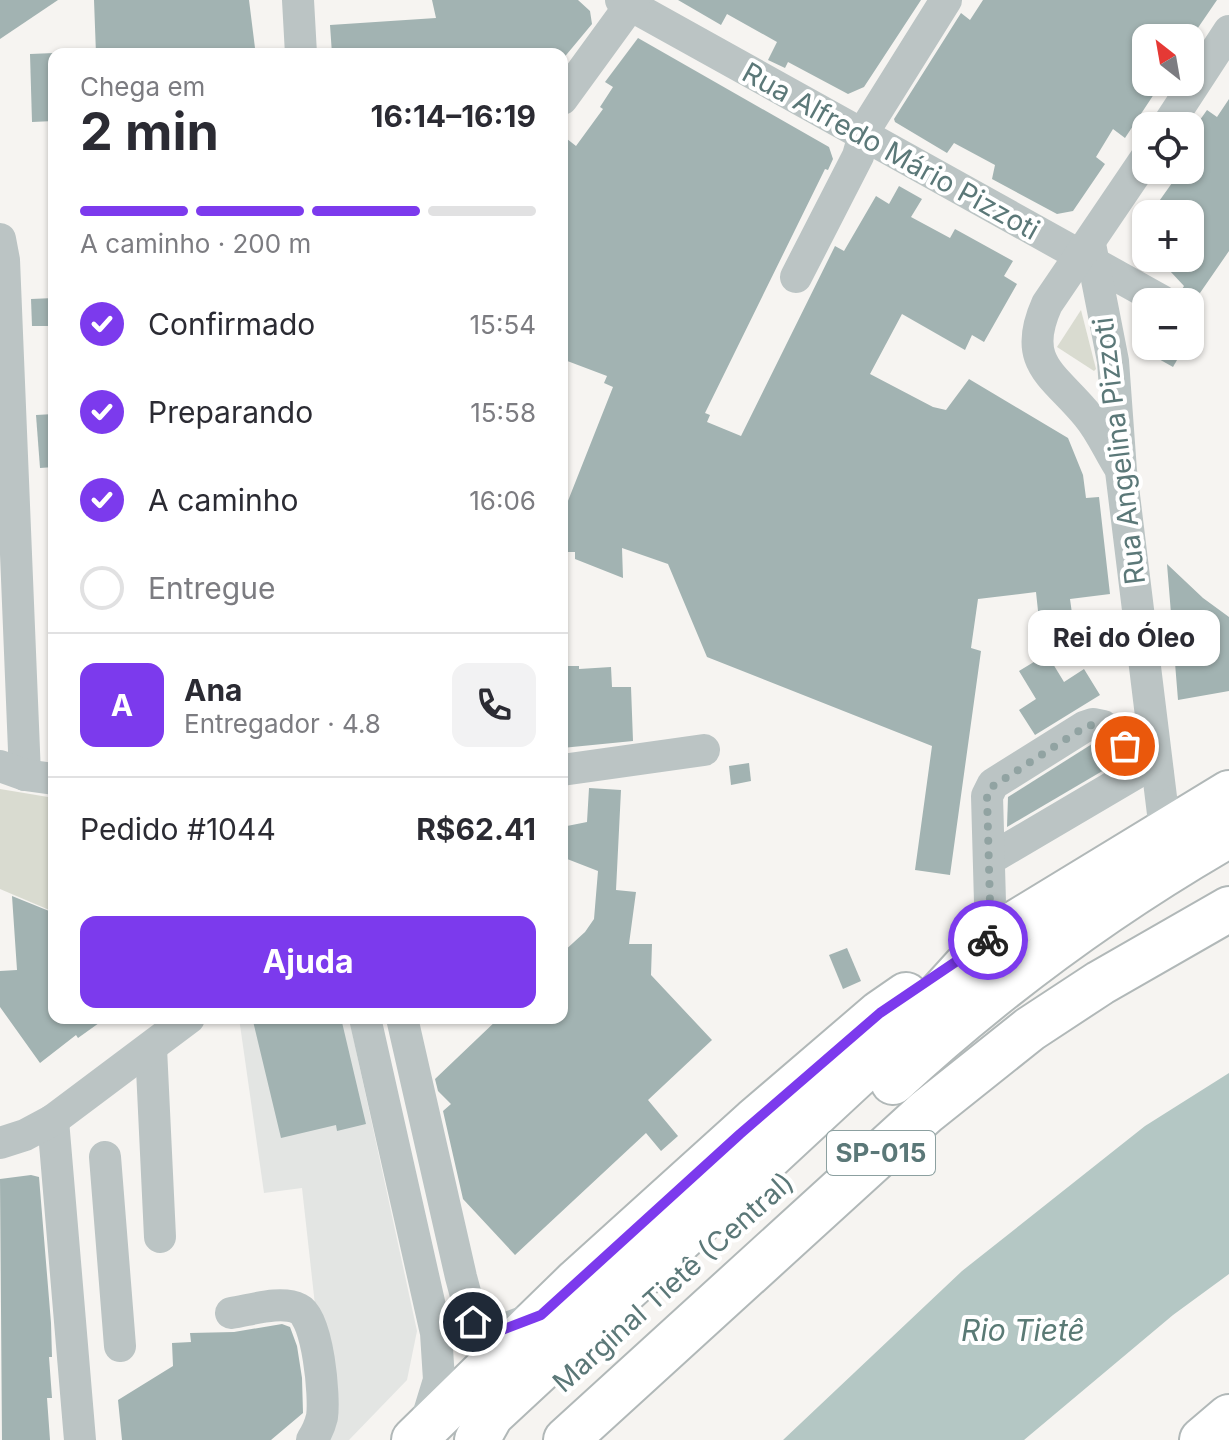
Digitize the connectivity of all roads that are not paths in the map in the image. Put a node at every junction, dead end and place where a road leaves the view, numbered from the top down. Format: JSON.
{"nodes":[{"id":1,"x":298,"y":0,"type":"edge"},
{"id":2,"x":946,"y":0,"type":"edge"},
{"id":3,"x":628,"y":2,"type":"edge"},
{"id":4,"x":1229,"y":31,"type":"edge"},
{"id":5,"x":301,"y":48,"type":"edge"},
{"id":6,"x":568,"y":90,"type":"edge"},
{"id":7,"x":1176,"y":112,"type":"edge"},
{"id":8,"x":864,"y":137,"type":"junction"},
{"id":9,"x":1132,"y":181,"type":"edge"},
{"id":10,"x":0,"y":239,"type":"edge"},
{"id":11,"x":1088,"y":254,"type":"junction"},
{"id":12,"x":796,"y":277,"type":"dead end"},
{"id":13,"x":1142,"y":288,"type":"edge"},
{"id":14,"x":1121,"y":471,"type":"junction"},
{"id":15,"x":704,"y":750,"type":"dead end"},
{"id":16,"x":568,"y":769,"type":"edge"},
{"id":17,"x":1153,"y":770,"type":"junction"},
{"id":18,"x":26,"y":773,"type":"edge"},
{"id":19,"x":1229,"y":793,"type":"edge"},
{"id":20,"x":1165,"y":830,"type":"junction"},
{"id":21,"x":1229,"y":835,"type":"edge"},
{"id":22,"x":990,"y":859,"type":"junction"},
{"id":23,"x":1229,"y":883,"type":"edge"},
{"id":24,"x":1229,"y":909,"type":"edge"},
{"id":25,"x":991,"y":938,"type":"junction"},
{"id":26,"x":1100,"y":983,"type":"junction"},
{"id":27,"x":181,"y":1024,"type":"edge"},
{"id":28,"x":366,"y":1024,"type":"edge"},
{"id":29,"x":403,"y":1024,"type":"edge"},
{"id":30,"x":151,"y":1048,"type":"junction"},
{"id":31,"x":53,"y":1120,"type":"junction"},
{"id":32,"x":0,"y":1143,"type":"edge"},
{"id":33,"x":105,"y":1157,"type":"dead end"},
{"id":34,"x":438,"y":1177,"type":"junction"},
{"id":35,"x":403,"y":1185,"type":"junction"},
{"id":36,"x":160,"y":1237,"type":"dead end"},
{"id":37,"x":231,"y":1313,"type":"dead end"},
{"id":38,"x":541,"y":1315,"type":"junction"},
{"id":39,"x":120,"y":1346,"type":"dead end"},
{"id":40,"x":1229,"y":1417,"type":"edge"},
{"id":41,"x":419,"y":1436,"type":"edge"},
{"id":42,"x":80,"y":1440,"type":"edge"},
{"id":43,"x":312,"y":1440,"type":"edge"},
{"id":44,"x":477,"y":1440,"type":"edge"},
{"id":45,"x":498,"y":1440,"type":"edge"},
{"id":46,"x":566,"y":1440,"type":"edge"},
{"id":47,"x":1202,"y":1440,"type":"edge"}],
"edges":[{"from":1,"to":5,"type":"street"},
{"from":2,"to":8,"type":"street"},
{"from":3,"to":6,"type":"street"},
{"from":3,"to":8,"type":"street","name":"Rua Alfredo Mário Pizzoti"},
{"from":4,"to":7,"type":"street"},
{"from":8,"to":11,"type":"street","name":"Rua Alfredo Mário Pizzoti"},
{"from":8,"to":12,"type":"street"},
{"from":9,"to":11,"type":"street"},
{"from":10,"to":18,"type":"street"},
{"from":11,"to":13,"type":"street","name":"Rua Alfredo Mário Pizzoti"},
{"from":11,"to":14,"type":"street","name":"Rua Angelina Pizzoti"},
{"from":11,"to":14,"type":"street"},
{"from":14,"to":17,"type":"street","name":"Rua Angelina Pizzoti"},
{"from":15,"to":16,"type":"street"},
{"from":17,"to":20,"type":"street","name":"Rua Angelina Pizzoti"},
{"from":17,"to":22,"type":"street"},
{"from":17,"to":22,"type":"street"},
{"from":19,"to":20,"type":"highway"},
{"from":20,"to":25,"type":"highway"},
{"from":21,"to":45,"type":"highway","name":"Marginal Tietê (Central)"},
{"from":22,"to":25,"type":"street"},
{"from":23,"to":26,"type":"highway"},
{"from":24,"to":26,"type":"highway","number":"SP-015"},
{"from":25,"to":38,"type":"highway"},
{"from":25,"to":44,"type":"highway"},
{"from":26,"to":46,"type":"highway","number":"SP-015"},
{"from":27,"to":30,"type":"street"},
{"from":28,"to":35,"type":"street"},
{"from":29,"to":34,"type":"street"},
{"from":30,"to":31,"type":"street"},
{"from":30,"to":36,"type":"street"},
{"from":31,"to":32,"type":"street"},
{"from":31,"to":42,"type":"street"},
{"from":33,"to":39,"type":"street"},
{"from":34,"to":35,"type":"street"},
{"from":34,"to":38,"type":"street"},
{"from":35,"to":41,"type":"street"},
{"from":37,"to":43,"type":"street"},
{"from":38,"to":41,"type":"highway"},
{"from":40,"to":47,"type":"highway"}]}
